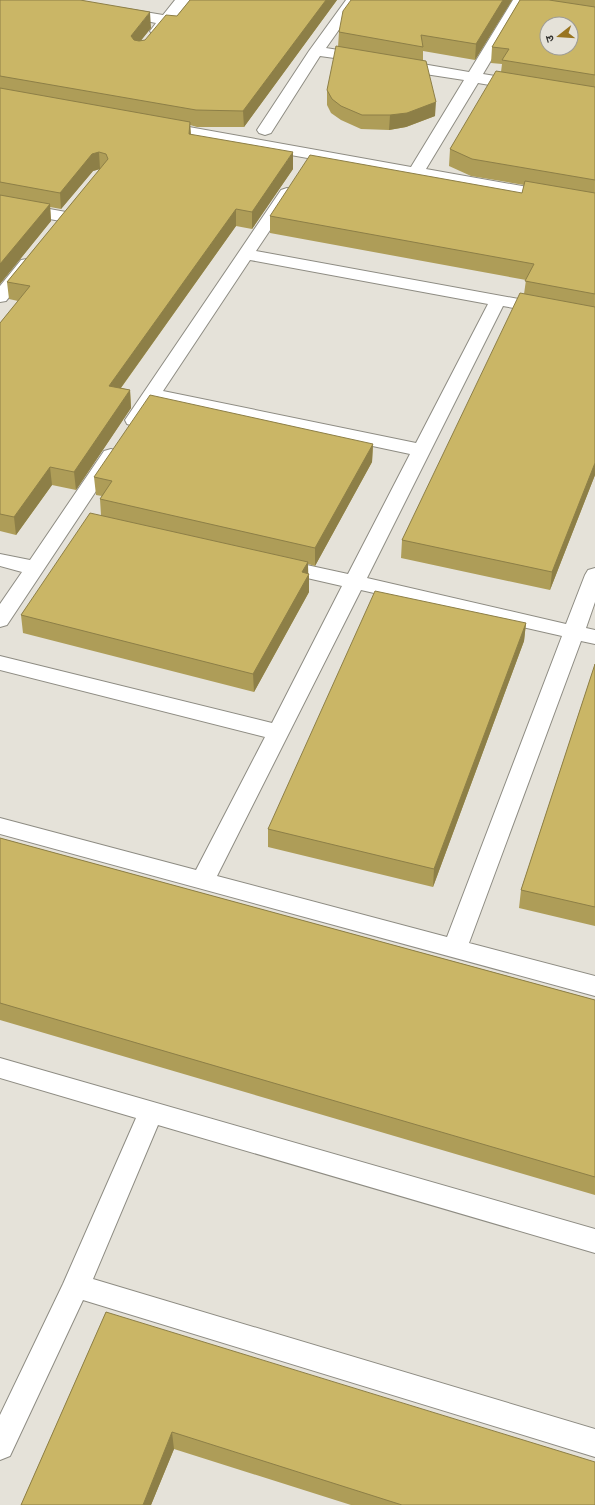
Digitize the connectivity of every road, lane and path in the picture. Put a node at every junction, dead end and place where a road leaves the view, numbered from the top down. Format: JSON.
{"nodes":[{"id":1,"x":183,"y":0,"type":"edge"},
{"id":2,"x":353,"y":0,"type":"edge"},
{"id":3,"x":523,"y":4,"type":"edge"},
{"id":4,"x":108,"y":10,"type":"edge"},
{"id":5,"x":167,"y":20,"type":"junction"},
{"id":6,"x":149,"y":41,"type":"edge"},
{"id":7,"x":316,"y":50,"type":"junction"},
{"id":8,"x":473,"y":77,"type":"junction"},
{"id":9,"x":534,"y":88,"type":"edge"},
{"id":10,"x":150,"y":125,"type":"edge"},
{"id":11,"x":249,"y":127,"type":"edge"},
{"id":12,"x":408,"y":155,"type":"dead end"},
{"id":13,"x":424,"y":158,"type":"junction"},
{"id":14,"x":309,"y":160,"type":"junction"},
{"id":15,"x":440,"y":161,"type":"dead end"},
{"id":16,"x":416,"y":172,"type":"junction"},
{"id":17,"x":595,"y":204,"type":"edge"},
{"id":18,"x":0,"y":205,"type":"edge"},
{"id":19,"x":65,"y":217,"type":"edge"},
{"id":20,"x":35,"y":254,"type":"edge"},
{"id":21,"x":246,"y":254,"type":"junction"},
{"id":22,"x":0,"y":297,"type":"edge"},
{"id":23,"x":498,"y":300,"type":"junction"},
{"id":24,"x":595,"y":318,"type":"edge"},
{"id":25,"x":152,"y":394,"type":"junction"},
{"id":26,"x":421,"y":450,"type":"junction"},
{"id":27,"x":0,"y":560,"type":"edge"},
{"id":28,"x":262,"y":562,"type":"edge"},
{"id":29,"x":35,"y":568,"type":"junction"},
{"id":30,"x":595,"y":575,"type":"edge"},
{"id":31,"x":354,"y":582,"type":"junction"},
{"id":32,"x":0,"y":620,"type":"edge"},
{"id":33,"x":574,"y":632,"type":"junction"},
{"id":34,"x":595,"y":636,"type":"edge"},
{"id":35,"x":0,"y":663,"type":"edge"},
{"id":36,"x":277,"y":732,"type":"junction"},
{"id":37,"x":0,"y":826,"type":"edge"},
{"id":38,"x":203,"y":880,"type":"junction"},
{"id":39,"x":455,"y":948,"type":"junction"},
{"id":40,"x":595,"y":986,"type":"edge"},
{"id":41,"x":0,"y":1068,"type":"edge"},
{"id":42,"x":151,"y":1112,"type":"junction"},
{"id":43,"x":595,"y":1241,"type":"edge"},
{"id":44,"x":76,"y":1286,"type":"junction"},
{"id":45,"x":595,"y":1443,"type":"edge"},
{"id":46,"x":0,"y":1446,"type":"edge"}],
"edges":[{"from":1,"to":5,"type":"street"},
{"from":2,"to":7,"type":"street"},
{"from":3,"to":8,"type":"street"},
{"from":4,"to":5,"type":"street"},
{"from":5,"to":6,"type":"street"},
{"from":7,"to":8,"type":"street"},
{"from":7,"to":11,"type":"street"},
{"from":8,"to":9,"type":"street"},
{"from":8,"to":13,"type":"street"},
{"from":10,"to":14,"type":"street"},
{"from":12,"to":13,"type":"street"},
{"from":13,"to":15,"type":"street"},
{"from":13,"to":16,"type":"street"},
{"from":14,"to":16,"type":"street"},
{"from":14,"to":21,"type":"street"},
{"from":16,"to":17,"type":"street"},
{"from":18,"to":19,"type":"street"},
{"from":20,"to":22,"type":"street"},
{"from":21,"to":23,"type":"street"},
{"from":21,"to":25,"type":"street"},
{"from":23,"to":24,"type":"street"},
{"from":23,"to":26,"type":"street"},
{"from":25,"to":26,"type":"street"},
{"from":25,"to":29,"type":"street"},
{"from":26,"to":31,"type":"street"},
{"from":27,"to":29,"type":"street"},
{"from":28,"to":31,"type":"street"},
{"from":29,"to":32,"type":"street"},
{"from":30,"to":33,"type":"street"},
{"from":31,"to":33,"type":"street"},
{"from":31,"to":36,"type":"street"},
{"from":33,"to":34,"type":"street"},
{"from":33,"to":39,"type":"street"},
{"from":35,"to":36,"type":"street"},
{"from":36,"to":38,"type":"street"},
{"from":37,"to":38,"type":"street"},
{"from":38,"to":39,"type":"street"},
{"from":39,"to":40,"type":"street"},
{"from":41,"to":42,"type":"street"},
{"from":42,"to":43,"type":"street"},
{"from":42,"to":44,"type":"street"},
{"from":44,"to":45,"type":"street"},
{"from":44,"to":46,"type":"street"}]}
